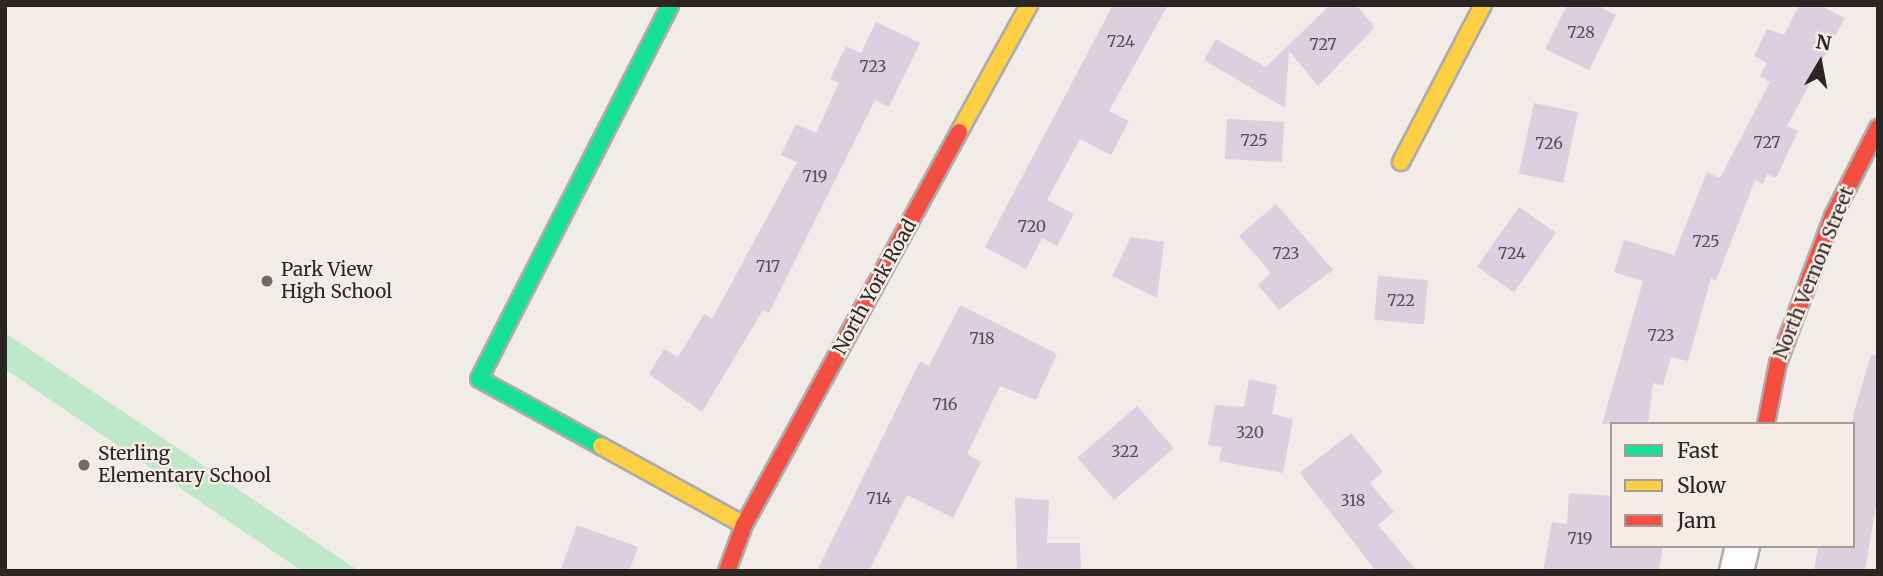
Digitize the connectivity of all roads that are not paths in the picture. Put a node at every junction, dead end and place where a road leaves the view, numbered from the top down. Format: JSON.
{"nodes":[{"id":1,"x":670,"y":5,"type":"edge"},
{"id":2,"x":1029,"y":5,"type":"edge"},
{"id":3,"x":1483,"y":5,"type":"edge"},
{"id":4,"x":1878,"y":128,"type":"edge"},
{"id":5,"x":1401,"y":162,"type":"dead end"},
{"id":6,"x":1766,"y":422,"type":"edge"},
{"id":7,"x":744,"y":525,"type":"junction"},
{"id":8,"x":1742,"y":548,"type":"edge"},
{"id":9,"x":727,"y":571,"type":"edge"},
{"id":10,"x":1736,"y":571,"type":"edge"}],
"edges":[{"from":1,"to":7,"type":"street"},
{"from":2,"to":7,"type":"street","name":"North York Road"},
{"from":3,"to":5,"type":"street"},
{"from":4,"to":6,"type":"street","name":"North Vernon Street"},
{"from":7,"to":9,"type":"street","name":"North York Road"},
{"from":8,"to":10,"type":"street"}]}
